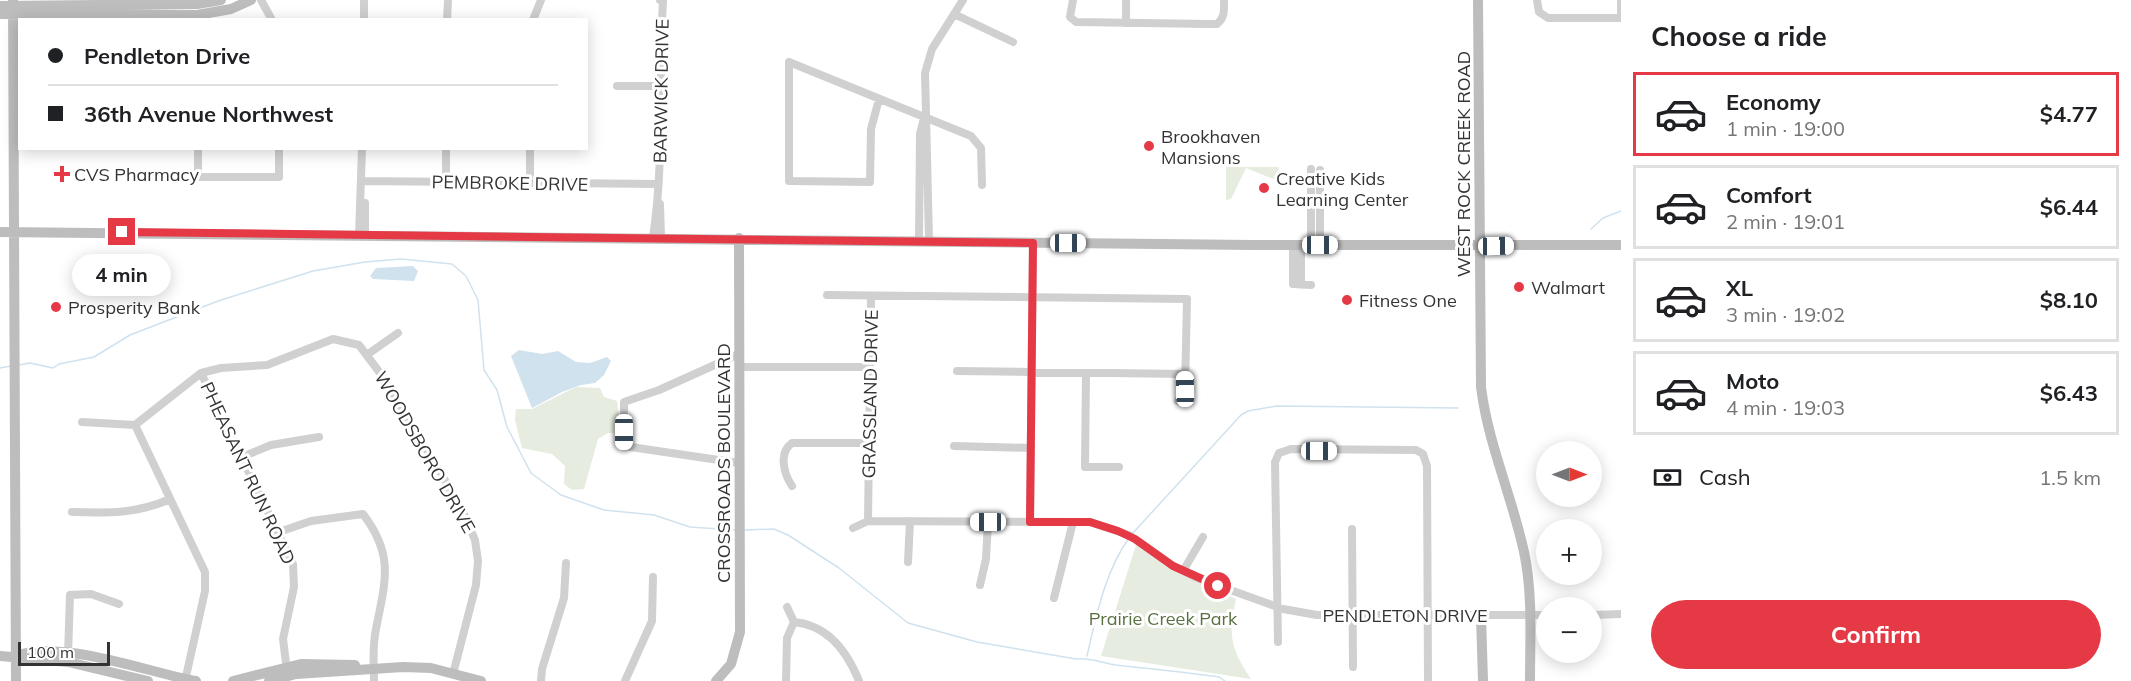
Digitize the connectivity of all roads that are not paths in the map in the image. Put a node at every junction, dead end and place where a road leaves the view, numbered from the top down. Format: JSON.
{"nodes":[{"id":1,"x":221,"y":0,"type":"edge"},
{"id":2,"x":251,"y":0,"type":"edge"},
{"id":3,"x":261,"y":0,"type":"edge"},
{"id":4,"x":364,"y":0,"type":"edge"},
{"id":5,"x":448,"y":0,"type":"edge"},
{"id":6,"x":540,"y":0,"type":"edge"},
{"id":7,"x":660,"y":0,"type":"edge"},
{"id":8,"x":963,"y":0,"type":"edge"},
{"id":9,"x":1073,"y":0,"type":"edge"},
{"id":10,"x":1126,"y":0,"type":"edge"},
{"id":11,"x":1224,"y":0,"type":"edge"},
{"id":12,"x":1478,"y":0,"type":"edge"},
{"id":13,"x":1537,"y":0,"type":"edge"},
{"id":14,"x":1620,"y":0,"type":"edge"},
{"id":15,"x":0,"y":6,"type":"edge"},
{"id":16,"x":13,"y":7,"type":"edge"},
{"id":17,"x":72,"y":7,"type":"edge"},
{"id":18,"x":152,"y":7,"type":"edge"},
{"id":19,"x":197,"y":13,"type":"edge"},
{"id":20,"x":0,"y":14,"type":"edge"},
{"id":21,"x":954,"y":14,"type":"junction"},
{"id":22,"x":271,"y":18,"type":"edge"},
{"id":23,"x":364,"y":18,"type":"edge"},
{"id":24,"x":447,"y":18,"type":"edge"},
{"id":25,"x":534,"y":18,"type":"edge"},
{"id":26,"x":1621,"y":18,"type":"edge"},
{"id":27,"x":1126,"y":23,"type":"junction"},
{"id":28,"x":1013,"y":42,"type":"dead end"},
{"id":29,"x":617,"y":86,"type":"dead end"},
{"id":30,"x":660,"y":86,"type":"junction"},
{"id":31,"x":879,"y":99,"type":"junction"},
{"id":32,"x":924,"y":117,"type":"junction"},
{"id":33,"x":198,"y":150,"type":"edge"},
{"id":34,"x":279,"y":150,"type":"edge"},
{"id":35,"x":362,"y":150,"type":"edge"},
{"id":36,"x":446,"y":150,"type":"edge"},
{"id":37,"x":530,"y":150,"type":"edge"},
{"id":38,"x":1316,"y":169,"type":"dead end"},
{"id":39,"x":362,"y":181,"type":"junction"},
{"id":40,"x":446,"y":182,"type":"junction"},
{"id":41,"x":530,"y":183,"type":"junction"},
{"id":42,"x":658,"y":184,"type":"junction"},
{"id":43,"x":982,"y":185,"type":"dead end"},
{"id":44,"x":0,"y":232,"type":"edge"},
{"id":45,"x":14,"y":232,"type":"junction"},
{"id":46,"x":362,"y":236,"type":"junction"},
{"id":47,"x":657,"y":237,"type":"junction"},
{"id":48,"x":739,"y":238,"type":"junction"},
{"id":49,"x":924,"y":240,"type":"junction"},
{"id":50,"x":1033,"y":243,"type":"junction"},
{"id":51,"x":1306,"y":245,"type":"junction"},
{"id":52,"x":1621,"y":245,"type":"edge"},
{"id":53,"x":1480,"y":247,"type":"junction"},
{"id":54,"x":1311,"y":285,"type":"dead end"},
{"id":55,"x":827,"y":295,"type":"dead end"},
{"id":56,"x":871,"y":296,"type":"junction"},
{"id":57,"x":1032,"y":297,"type":"junction"},
{"id":58,"x":398,"y":333,"type":"dead end"},
{"id":59,"x":368,"y":354,"type":"junction"},
{"id":60,"x":739,"y":354,"type":"junction"},
{"id":61,"x":739,"y":367,"type":"junction"},
{"id":62,"x":870,"y":367,"type":"junction"},
{"id":63,"x":957,"y":371,"type":"dead end"},
{"id":64,"x":201,"y":373,"type":"junction"},
{"id":65,"x":1031,"y":373,"type":"junction"},
{"id":66,"x":1086,"y":373,"type":"junction"},
{"id":67,"x":1185,"y":374,"type":"junction"},
{"id":68,"x":1178,"y":401,"type":"dead end"},
{"id":69,"x":82,"y":422,"type":"dead end"},
{"id":70,"x":135,"y":425,"type":"junction"},
{"id":71,"x":319,"y":437,"type":"dead end"},
{"id":72,"x":869,"y":443,"type":"junction"},
{"id":73,"x":954,"y":446,"type":"dead end"},
{"id":74,"x":1031,"y":448,"type":"junction"},
{"id":75,"x":242,"y":457,"type":"junction"},
{"id":76,"x":739,"y":463,"type":"junction"},
{"id":77,"x":1119,"y":467,"type":"dead end"},
{"id":78,"x":792,"y":486,"type":"dead end"},
{"id":79,"x":170,"y":499,"type":"junction"},
{"id":80,"x":72,"y":512,"type":"dead end"},
{"id":81,"x":868,"y":520,"type":"junction"},
{"id":82,"x":910,"y":521,"type":"junction"},
{"id":83,"x":988,"y":522,"type":"junction"},
{"id":84,"x":1030,"y":522,"type":"junction"},
{"id":85,"x":1073,"y":522,"type":"junction"},
{"id":86,"x":853,"y":528,"type":"dead end"},
{"id":87,"x":1352,"y":529,"type":"dead end"},
{"id":88,"x":279,"y":532,"type":"junction"},
{"id":89,"x":1203,"y":537,"type":"dead end"},
{"id":90,"x":566,"y":562,"type":"dead end"},
{"id":91,"x":908,"y":562,"type":"dead end"},
{"id":92,"x":1183,"y":571,"type":"junction"},
{"id":93,"x":653,"y":577,"type":"dead end"},
{"id":94,"x":981,"y":585,"type":"dead end"},
{"id":95,"x":1054,"y":598,"type":"dead end"},
{"id":96,"x":119,"y":604,"type":"dead end"},
{"id":97,"x":1275,"y":606,"type":"junction"},
{"id":98,"x":787,"y":607,"type":"dead end"},
{"id":99,"x":1621,"y":614,"type":"edge"},
{"id":100,"x":1426,"y":615,"type":"junction"},
{"id":101,"x":1530,"y":615,"type":"junction"},
{"id":102,"x":1536,"y":615,"type":"edge"},
{"id":103,"x":1602,"y":615,"type":"edge"},
{"id":104,"x":1481,"y":616,"type":"junction"},
{"id":105,"x":1351,"y":617,"type":"junction"},
{"id":106,"x":794,"y":622,"type":"junction"},
{"id":107,"x":1278,"y":642,"type":"dead end"},
{"id":108,"x":0,"y":656,"type":"edge"},
{"id":109,"x":16,"y":656,"type":"junction"},
{"id":110,"x":68,"y":657,"type":"junction"},
{"id":111,"x":1353,"y":667,"type":"dead end"},
{"id":112,"x":374,"y":668,"type":"junction"},
{"id":113,"x":288,"y":675,"type":"edge"},
{"id":114,"x":456,"y":676,"type":"edge"},
{"id":115,"x":188,"y":680,"type":"edge"},
{"id":116,"x":16,"y":681,"type":"edge"},
{"id":117,"x":148,"y":681,"type":"edge"},
{"id":118,"x":233,"y":681,"type":"edge"},
{"id":119,"x":269,"y":681,"type":"edge"},
{"id":120,"x":374,"y":681,"type":"edge"},
{"id":121,"x":481,"y":681,"type":"edge"},
{"id":122,"x":541,"y":681,"type":"edge"},
{"id":123,"x":625,"y":681,"type":"edge"},
{"id":124,"x":716,"y":681,"type":"edge"},
{"id":125,"x":786,"y":681,"type":"edge"},
{"id":126,"x":859,"y":681,"type":"edge"},
{"id":127,"x":1428,"y":681,"type":"edge"},
{"id":128,"x":1483,"y":681,"type":"edge"},
{"id":129,"x":1530,"y":681,"type":"edge"}],
"edges":[{"from":1,"to":19,"type":"main road"},
{"from":2,"to":19,"type":"main road"},
{"from":3,"to":22,"type":"street"},
{"from":4,"to":23,"type":"street"},
{"from":5,"to":24,"type":"street"},
{"from":6,"to":25,"type":"street"},
{"from":7,"to":30,"type":"street","name":"BARWICK DRIVE"},
{"from":8,"to":21,"type":"street"},
{"from":9,"to":27,"type":"street"},
{"from":10,"to":27,"type":"street"},
{"from":11,"to":27,"type":"street"},
{"from":12,"to":53,"type":"main road","name":"WEST ROCK CREEK ROAD"},
{"from":13,"to":26,"type":"street"},
{"from":14,"to":26,"type":"street"},
{"from":15,"to":16,"type":"main road"},
{"from":16,"to":17,"type":"main road"},
{"from":16,"to":20,"type":"main road"},
{"from":16,"to":45,"type":"main road"},
{"from":17,"to":18,"type":"main road"},
{"from":18,"to":19,"type":"main road"},
{"from":21,"to":28,"type":"street"},
{"from":21,"to":32,"type":"street"},
{"from":29,"to":30,"type":"street"},
{"from":30,"to":42,"type":"street","name":"BARWICK DRIVE"},
{"from":31,"to":31,"type":"street"},
{"from":31,"to":32,"type":"street"},
{"from":32,"to":43,"type":"street"},
{"from":32,"to":49,"type":"street"},
{"from":33,"to":34,"type":"street"},
{"from":35,"to":39,"type":"street"},
{"from":36,"to":40,"type":"street"},
{"from":37,"to":41,"type":"street"},
{"from":38,"to":51,"type":"street"},
{"from":39,"to":40,"type":"street","name":"PEMBROKE DRIVE"},
{"from":39,"to":46,"type":"street"},
{"from":40,"to":41,"type":"street","name":"PEMBROKE DRIVE"},
{"from":41,"to":42,"type":"street","name":"PEMBROKE DRIVE"},
{"from":42,"to":47,"type":"street","name":"BARWICK DRIVE"},
{"from":44,"to":45,"type":"main road"},
{"from":45,"to":46,"type":"main road"},
{"from":45,"to":109,"type":"main road"},
{"from":46,"to":47,"type":"main road"},
{"from":47,"to":48,"type":"main road"},
{"from":48,"to":49,"type":"main road"},
{"from":48,"to":60,"type":"main road","name":"CROSSROADS BOULEVARD"},
{"from":49,"to":50,"type":"main road"},
{"from":50,"to":51,"type":"main road"},
{"from":50,"to":57,"type":"street"},
{"from":51,"to":53,"type":"main road"},
{"from":51,"to":54,"type":"street"},
{"from":52,"to":53,"type":"main road"},
{"from":53,"to":101,"type":"main road","name":"WEST ROCK CREEK ROAD"},
{"from":55,"to":56,"type":"street"},
{"from":56,"to":57,"type":"street","name":"GRASSLAND DRIVE"},
{"from":56,"to":62,"type":"street","name":"GRASSLAND DRIVE"},
{"from":57,"to":65,"type":"street"},
{"from":57,"to":67,"type":"street","name":"GRASSLAND DRIVE"},
{"from":58,"to":59,"type":"street"},
{"from":59,"to":64,"type":"street","name":"WOODSBORO DRIVE"},
{"from":59,"to":114,"type":"street","name":"WOODSBORO DRIVE"},
{"from":60,"to":61,"type":"main road","name":"CROSSROADS BOULEVARD"},
{"from":60,"to":76,"type":"street"},
{"from":61,"to":62,"type":"street"},
{"from":61,"to":76,"type":"main road","name":"CROSSROADS BOULEVARD"},
{"from":62,"to":72,"type":"street","name":"GRASSLAND DRIVE"},
{"from":63,"to":65,"type":"street"},
{"from":64,"to":70,"type":"street"},
{"from":64,"to":75,"type":"street","name":"PHEASANT RUN ROAD"},
{"from":65,"to":66,"type":"street"},
{"from":65,"to":74,"type":"street"},
{"from":66,"to":67,"type":"street"},
{"from":66,"to":77,"type":"street"},
{"from":67,"to":68,"type":"street"},
{"from":69,"to":70,"type":"street"},
{"from":70,"to":79,"type":"street"},
{"from":71,"to":75,"type":"street"},
{"from":72,"to":78,"type":"street"},
{"from":72,"to":81,"type":"street","name":"GRASSLAND DRIVE"},
{"from":73,"to":74,"type":"street"},
{"from":74,"to":84,"type":"street"},
{"from":75,"to":88,"type":"street","name":"PHEASANT RUN ROAD"},
{"from":76,"to":124,"type":"main road","name":"CROSSROADS BOULEVARD"},
{"from":79,"to":80,"type":"street"},
{"from":79,"to":115,"type":"street"},
{"from":81,"to":82,"type":"street","name":"PENDLETON DRIVE"},
{"from":81,"to":86,"type":"street"},
{"from":82,"to":83,"type":"street","name":"PENDLETON DRIVE"},
{"from":82,"to":91,"type":"street"},
{"from":83,"to":84,"type":"street","name":"PENDLETON DRIVE"},
{"from":83,"to":94,"type":"street"},
{"from":84,"to":85,"type":"street","name":"PENDLETON DRIVE"},
{"from":85,"to":92,"type":"street","name":"PENDLETON DRIVE"},
{"from":85,"to":95,"type":"street"},
{"from":87,"to":105,"type":"street"},
{"from":88,"to":112,"type":"street"},
{"from":88,"to":113,"type":"street","name":"PHEASANT RUN ROAD"},
{"from":89,"to":92,"type":"street"},
{"from":90,"to":122,"type":"street"},
{"from":92,"to":97,"type":"street","name":"PENDLETON DRIVE"},
{"from":93,"to":123,"type":"street"},
{"from":96,"to":110,"type":"street"},
{"from":97,"to":100,"type":"street"},
{"from":97,"to":105,"type":"street","name":"PENDLETON DRIVE"},
{"from":97,"to":107,"type":"street"},
{"from":98,"to":106,"type":"street"},
{"from":99,"to":103,"type":"street"},
{"from":100,"to":104,"type":"street","name":"PENDLETON DRIVE"},
{"from":100,"to":105,"type":"street","name":"PENDLETON DRIVE"},
{"from":100,"to":127,"type":"street"},
{"from":101,"to":102,"type":"street","name":"PENDLETON DRIVE"},
{"from":101,"to":104,"type":"street","name":"PENDLETON DRIVE"},
{"from":101,"to":129,"type":"main road","name":"WEST ROCK CREEK ROAD"},
{"from":104,"to":128,"type":"main road"},
{"from":105,"to":111,"type":"street"},
{"from":106,"to":125,"type":"street"},
{"from":106,"to":126,"type":"street"},
{"from":108,"to":109,"type":"main road"},
{"from":109,"to":110,"type":"main road"},
{"from":109,"to":116,"type":"main road"},
{"from":110,"to":115,"type":"main road"},
{"from":110,"to":117,"type":"main road"},
{"from":112,"to":113,"type":"main road"},
{"from":112,"to":114,"type":"main road"},
{"from":112,"to":120,"type":"street"},
{"from":113,"to":118,"type":"main road"},
{"from":113,"to":119,"type":"main road"},
{"from":114,"to":121,"type":"main road"}]}
